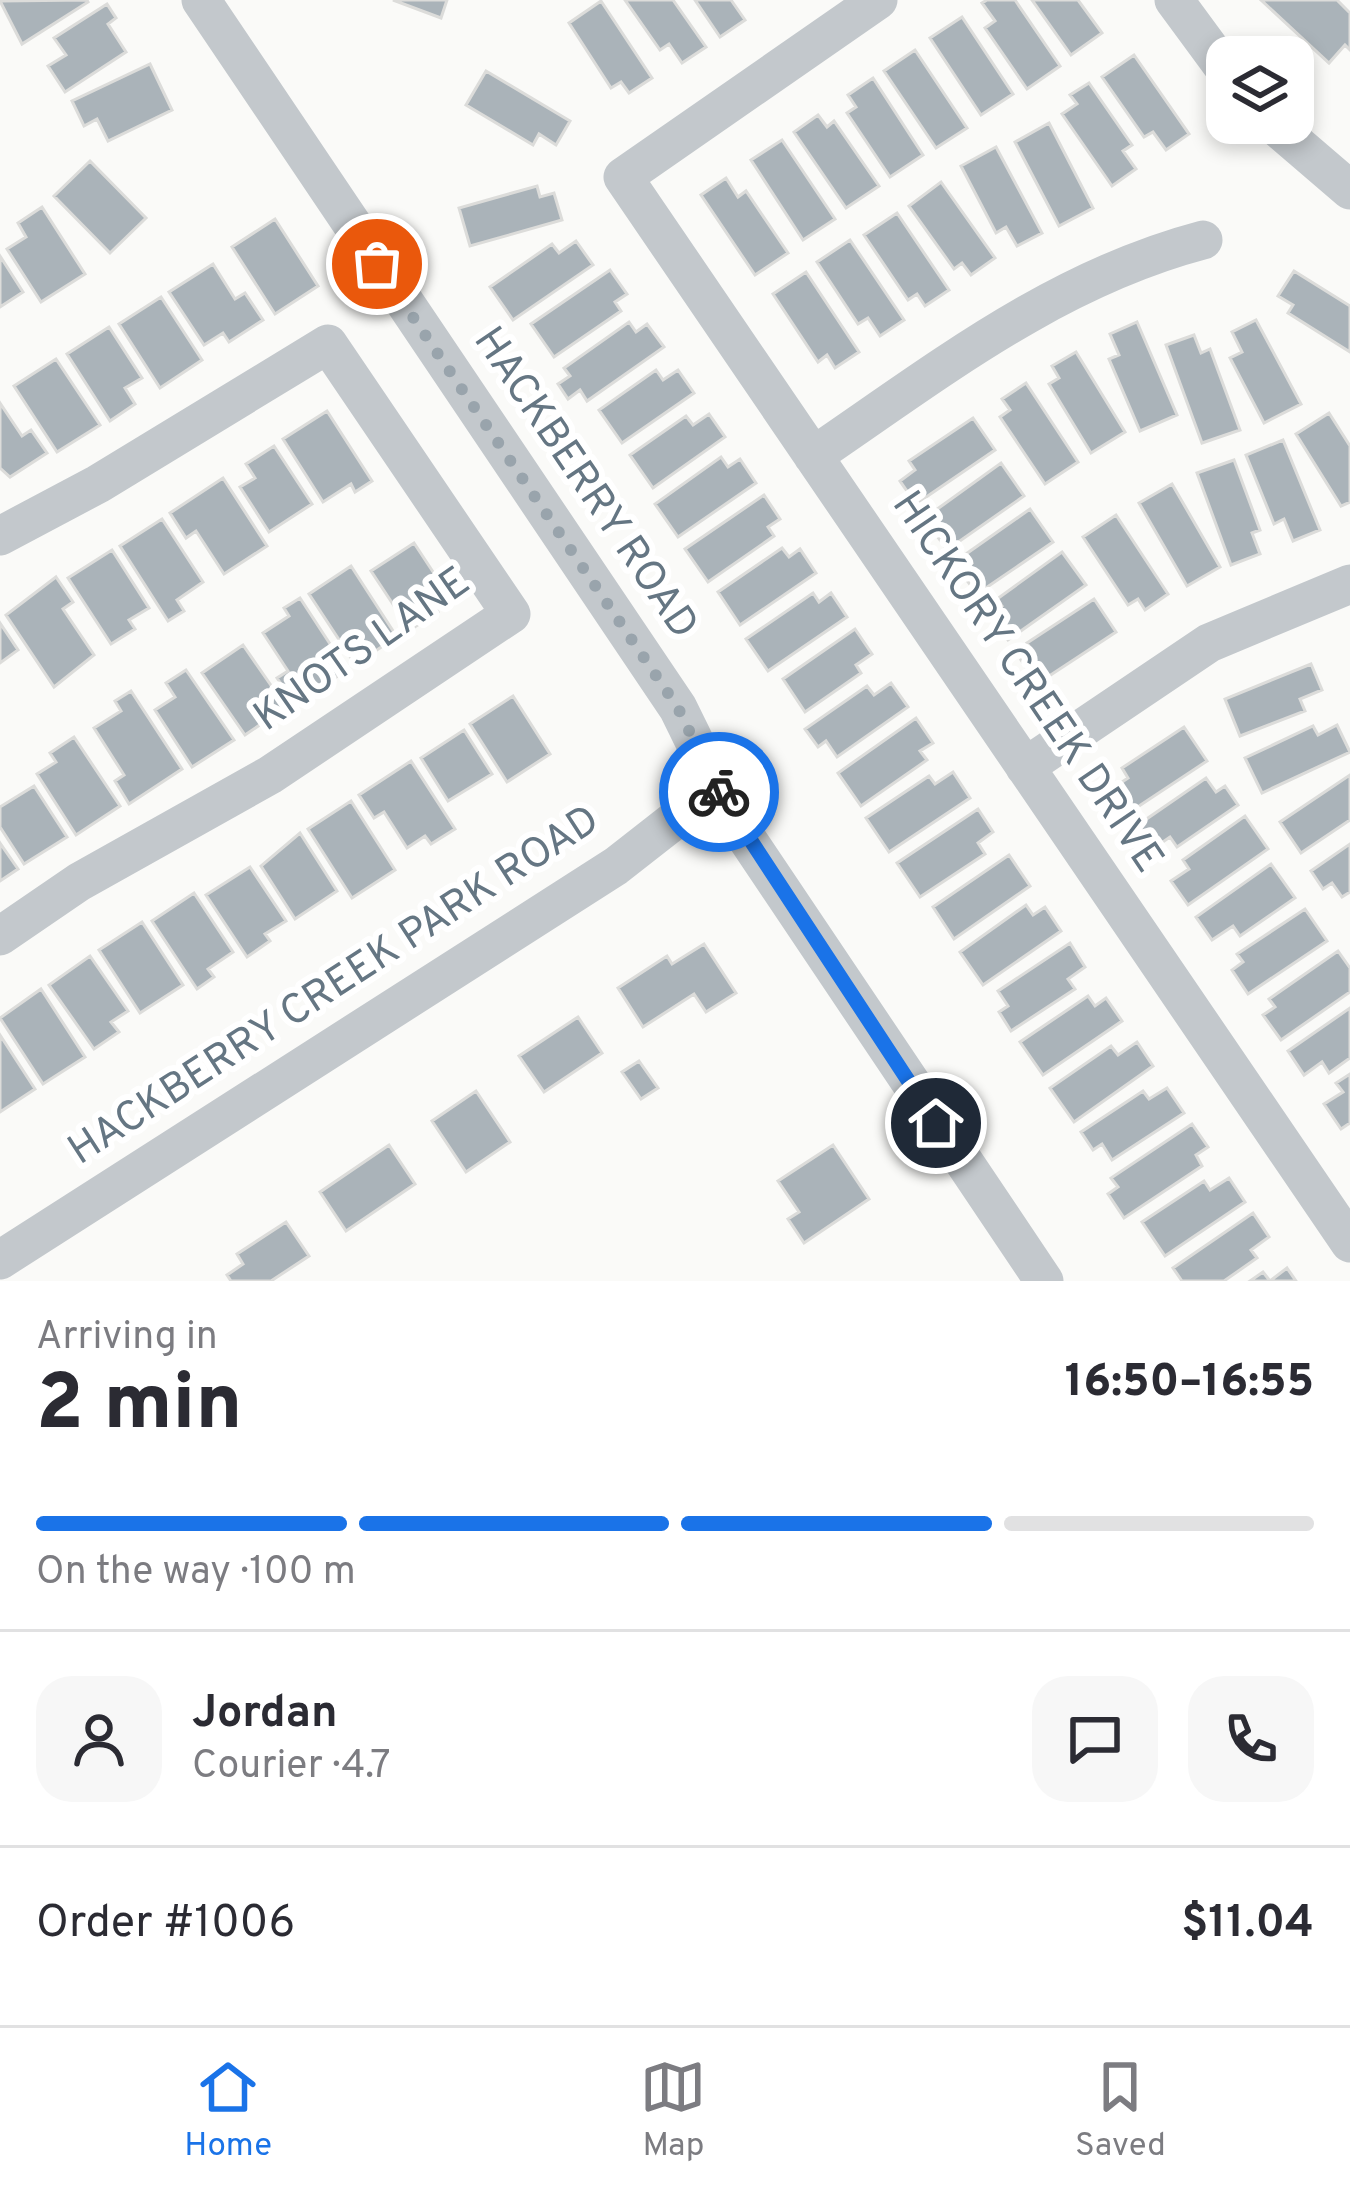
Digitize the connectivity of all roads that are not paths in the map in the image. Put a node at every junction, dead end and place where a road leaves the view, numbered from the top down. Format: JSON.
{"nodes":[{"id":1,"x":201,"y":0,"type":"edge"},
{"id":2,"x":878,"y":0,"type":"edge"},
{"id":3,"x":1174,"y":0,"type":"edge"},
{"id":4,"x":1206,"y":43,"type":"edge"},
{"id":5,"x":1303,"y":144,"type":"edge"},
{"id":6,"x":1342,"y":170,"type":"edge"},
{"id":7,"x":1203,"y":240,"type":"dead end"},
{"id":8,"x":813,"y":456,"type":"junction"},
{"id":9,"x":0,"y":536,"type":"edge"},
{"id":10,"x":1349,"y":588,"type":"edge"},
{"id":11,"x":1025,"y":767,"type":"junction"},
{"id":12,"x":717,"y":788,"type":"junction"},
{"id":13,"x":0,"y":936,"type":"edge"},
{"id":14,"x":1350,"y":1243,"type":"edge"},
{"id":15,"x":0,"y":1259,"type":"edge"},
{"id":16,"x":1044,"y":1281,"type":"edge"}],
"edges":[{"from":1,"to":12,"type":"street","name":"HACKBERRY ROAD"},
{"from":2,"to":8,"type":"street","name":"HICKORY CREEK DRIVE"},
{"from":3,"to":4,"type":"street"},
{"from":5,"to":6,"type":"street"},
{"from":7,"to":8,"type":"street"},
{"from":8,"to":11,"type":"street","name":"HICKORY CREEK DRIVE"},
{"from":9,"to":13,"type":"street","name":"KNOTS LANE"},
{"from":10,"to":11,"type":"street"},
{"from":11,"to":14,"type":"street","name":"HICKORY CREEK DRIVE"},
{"from":12,"to":15,"type":"street","name":"HACKBERRY CREEK PARK ROAD"},
{"from":12,"to":16,"type":"street","name":"HACKBERRY ROAD"}]}
